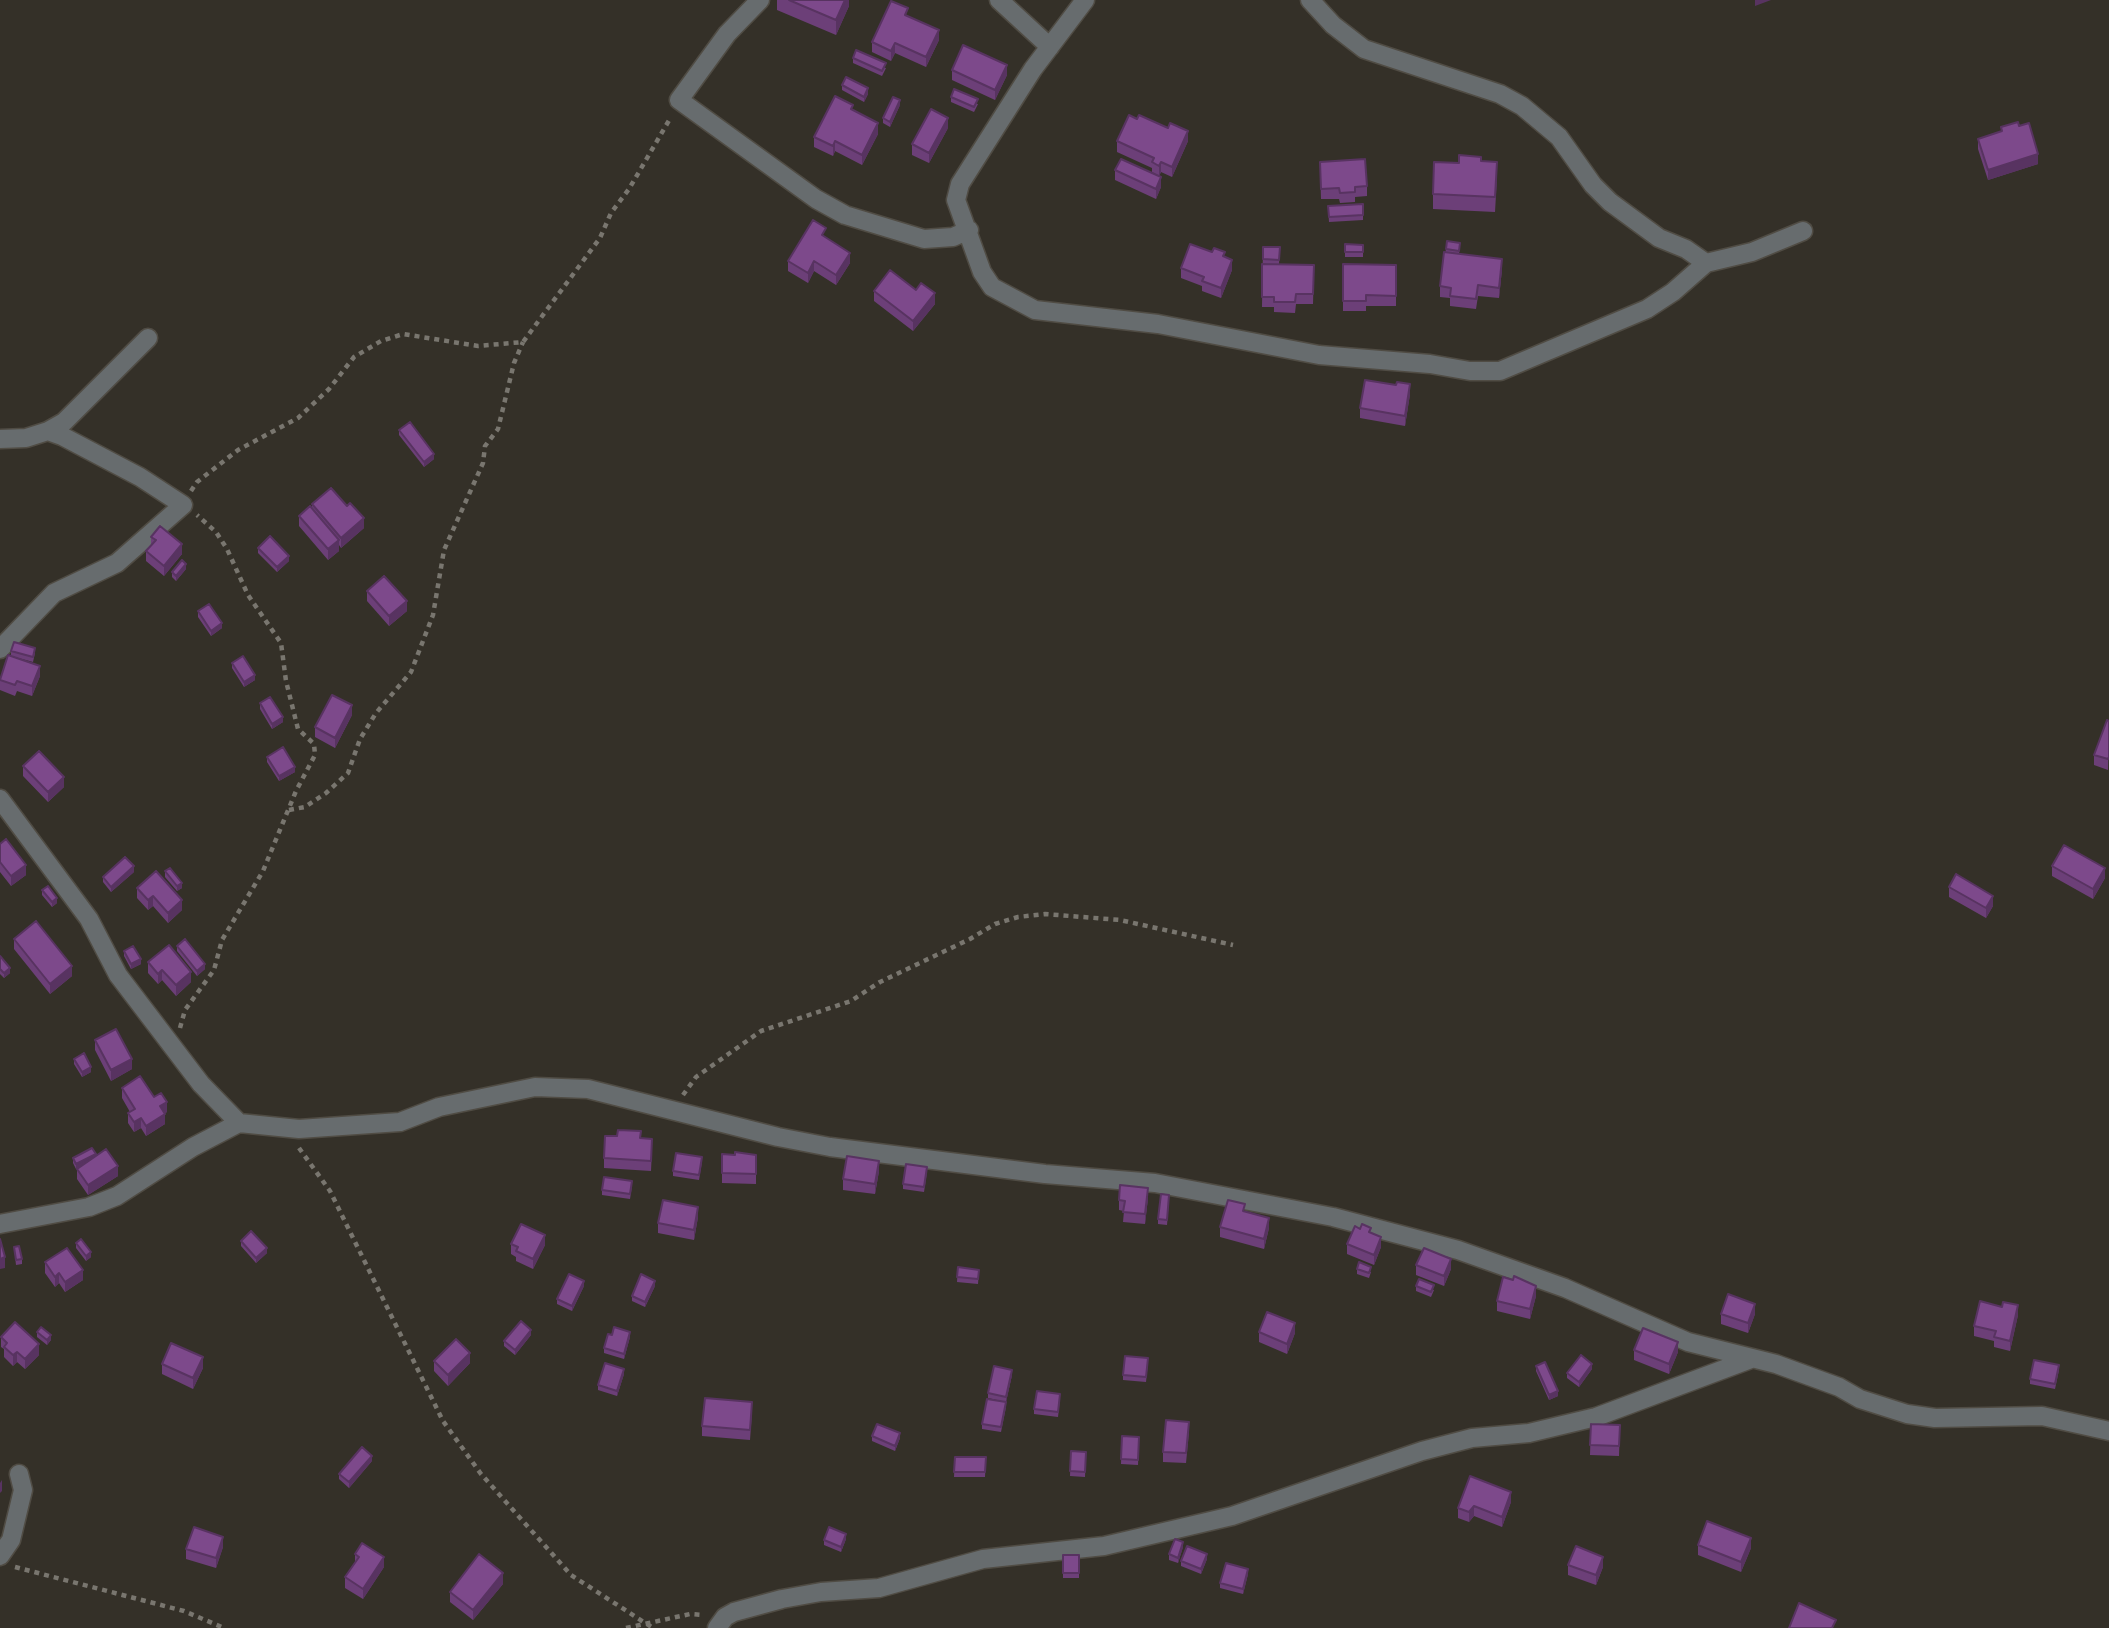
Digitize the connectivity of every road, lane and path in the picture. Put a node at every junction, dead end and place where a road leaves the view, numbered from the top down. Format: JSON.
{"nodes":[{"id":1,"x":760,"y":0,"type":"edge"},
{"id":2,"x":999,"y":0,"type":"edge"},
{"id":3,"x":1085,"y":0,"type":"edge"},
{"id":4,"x":1310,"y":0,"type":"edge"},
{"id":5,"x":1050,"y":47,"type":"junction"},
{"id":6,"x":679,"y":100,"type":"junction"},
{"id":7,"x":969,"y":230,"type":"junction"},
{"id":8,"x":1804,"y":231,"type":"dead end"},
{"id":9,"x":1706,"y":263,"type":"junction"},
{"id":10,"x":148,"y":338,"type":"dead end"},
{"id":11,"x":523,"y":342,"type":"junction"},
{"id":12,"x":48,"y":431,"type":"junction"},
{"id":13,"x":0,"y":439,"type":"edge"},
{"id":14,"x":183,"y":505,"type":"junction"},
{"id":15,"x":0,"y":649,"type":"edge"},
{"id":16,"x":0,"y":799,"type":"edge"},
{"id":17,"x":288,"y":810,"type":"junction"},
{"id":18,"x":1233,"y":945,"type":"dead end"},
{"id":19,"x":173,"y":1049,"type":"junction"},
{"id":20,"x":672,"y":1110,"type":"junction"},
{"id":21,"x":239,"y":1123,"type":"junction"},
{"id":22,"x":276,"y":1127,"type":"junction"},
{"id":23,"x":0,"y":1224,"type":"edge"},
{"id":24,"x":1751,"y":1359,"type":"junction"},
{"id":25,"x":2109,"y":1431,"type":"edge"},
{"id":26,"x":19,"y":1474,"type":"dead end"},
{"id":27,"x":4,"y":1561,"type":"edge"},
{"id":28,"x":721,"y":1622,"type":"edge"},
{"id":29,"x":651,"y":1626,"type":"edge"},
{"id":30,"x":224,"y":1628,"type":"edge"},
{"id":31,"x":626,"y":1628,"type":"edge"}],
"edges":[{"from":1,"to":6,"type":"street"},
{"from":2,"to":5,"type":"street"},
{"from":3,"to":5,"type":"street"},
{"from":4,"to":9,"type":"street"},
{"from":5,"to":7,"type":"street"},
{"from":6,"to":7,"type":"street"},
{"from":6,"to":11,"type":"path"},
{"from":7,"to":9,"type":"street"},
{"from":8,"to":9,"type":"street"},
{"from":10,"to":12,"type":"street"},
{"from":11,"to":14,"type":"path"},
{"from":11,"to":17,"type":"path"},
{"from":12,"to":13,"type":"street"},
{"from":12,"to":14,"type":"street"},
{"from":14,"to":15,"type":"street"},
{"from":14,"to":17,"type":"path"},
{"from":16,"to":19,"type":"street"},
{"from":17,"to":19,"type":"path"},
{"from":18,"to":20,"type":"path"},
{"from":19,"to":21,"type":"street"},
{"from":20,"to":22,"type":"street"},
{"from":20,"to":24,"type":"street"},
{"from":21,"to":22,"type":"street"},
{"from":21,"to":23,"type":"street"},
{"from":22,"to":29,"type":"path"},
{"from":24,"to":25,"type":"street"},
{"from":24,"to":28,"type":"street"},
{"from":26,"to":27,"type":"street"},
{"from":27,"to":30,"type":"path"},
{"from":28,"to":29,"type":"path"},
{"from":29,"to":31,"type":"path"}]}
